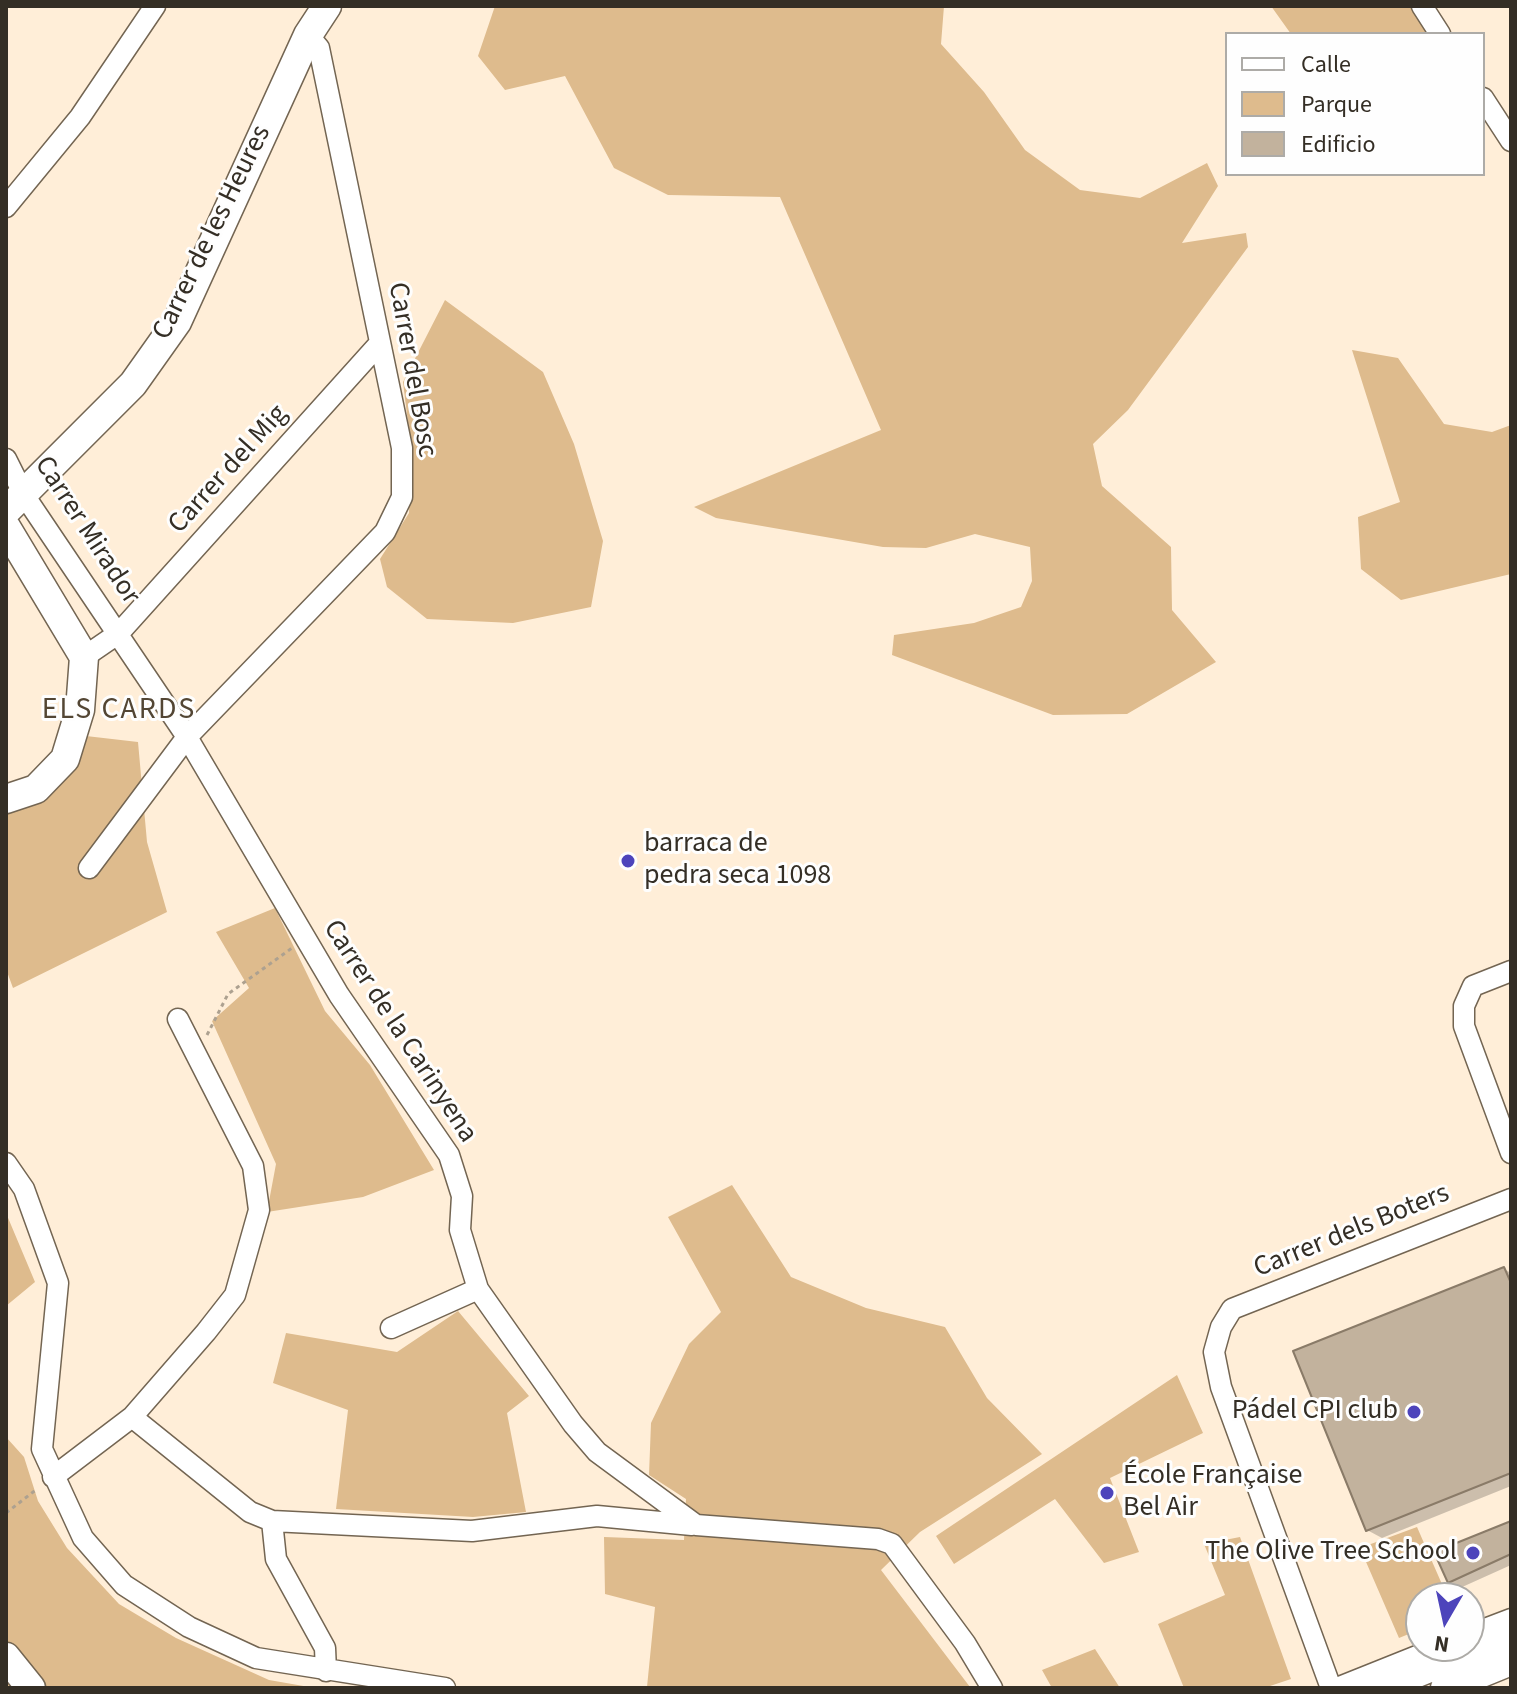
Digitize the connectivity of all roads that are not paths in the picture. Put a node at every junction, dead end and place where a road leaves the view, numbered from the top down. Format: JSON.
{"nodes":[{"id":1,"x":155,"y":6,"type":"edge"},
{"id":2,"x":327,"y":6,"type":"edge"},
{"id":3,"x":1422,"y":6,"type":"edge"},
{"id":4,"x":1439,"y":32,"type":"edge"},
{"id":5,"x":308,"y":35,"type":"junction"},
{"id":6,"x":1485,"y":101,"type":"edge"},
{"id":7,"x":1511,"y":141,"type":"edge"},
{"id":8,"x":6,"y":207,"type":"edge"},
{"id":9,"x":379,"y":344,"type":"junction"},
{"id":10,"x":6,"y":459,"type":"edge"},
{"id":11,"x":15,"y":503,"type":"edge"},
{"id":12,"x":6,"y":527,"type":"edge"},
{"id":13,"x":119,"y":633,"type":"junction"},
{"id":14,"x":84,"y":657,"type":"junction"},
{"id":15,"x":187,"y":737,"type":"junction"},
{"id":16,"x":6,"y":799,"type":"edge"},
{"id":17,"x":89,"y":868,"type":"dead end"},
{"id":18,"x":1511,"y":971,"type":"edge"},
{"id":19,"x":178,"y":1019,"type":"dead end"},
{"id":20,"x":1511,"y":1153,"type":"edge"},
{"id":21,"x":6,"y":1163,"type":"edge"},
{"id":22,"x":1511,"y":1199,"type":"edge"},
{"id":23,"x":478,"y":1289,"type":"junction"},
{"id":24,"x":391,"y":1328,"type":"dead end"},
{"id":25,"x":132,"y":1417,"type":"junction"},
{"id":26,"x":53,"y":1477,"type":"junction"},
{"id":27,"x":272,"y":1521,"type":"junction"},
{"id":28,"x":696,"y":1525,"type":"junction"},
{"id":29,"x":1511,"y":1619,"type":"edge"},
{"id":30,"x":1485,"y":1629,"type":"edge"},
{"id":31,"x":1511,"y":1635,"type":"edge"},
{"id":32,"x":6,"y":1657,"type":"edge"},
{"id":33,"x":1405,"y":1660,"type":"edge"},
{"id":34,"x":1511,"y":1661,"type":"edge"},
{"id":35,"x":326,"y":1671,"type":"junction"},
{"id":36,"x":31,"y":1688,"type":"edge"},
{"id":37,"x":445,"y":1688,"type":"edge"},
{"id":38,"x":992,"y":1688,"type":"edge"},
{"id":39,"x":1334,"y":1688,"type":"edge"},
{"id":40,"x":1380,"y":1688,"type":"edge"},
{"id":41,"x":1445,"y":1688,"type":"edge"}],
"edges":[{"from":1,"to":8,"type":"street"},
{"from":2,"to":5,"type":"street","name":"Carrer de les Heures"},
{"from":3,"to":4,"type":"street"},
{"from":5,"to":9,"type":"street","name":"Carrer del Bosc"},
{"from":5,"to":11,"type":"street","name":"Carrer de les Heures"},
{"from":6,"to":7,"type":"street"},
{"from":9,"to":13,"type":"street","name":"Carrer del Mig"},
{"from":9,"to":15,"type":"street","name":"Carrer del Bosc"},
{"from":10,"to":11,"type":"street","name":"Carrer Mirador"},
{"from":11,"to":13,"type":"street","name":"Carrer Mirador"},
{"from":12,"to":14,"type":"street"},
{"from":13,"to":14,"type":"street","name":"Carrer del Mig"},
{"from":13,"to":15,"type":"street","name":"Carrer de la Carinyena"},
{"from":14,"to":16,"type":"street"},
{"from":15,"to":17,"type":"street","name":"Carrer del Bosc"},
{"from":15,"to":23,"type":"street","name":"Carrer de la Carinyena"},
{"from":18,"to":20,"type":"street"},
{"from":19,"to":25,"type":"street"},
{"from":21,"to":26,"type":"street"},
{"from":22,"to":39,"type":"street","name":"Carrer dels Boters"},
{"from":23,"to":24,"type":"street"},
{"from":23,"to":28,"type":"street","name":"Carrer de la Carinyena"},
{"from":25,"to":26,"type":"street"},
{"from":25,"to":27,"type":"street"},
{"from":26,"to":35,"type":"street"},
{"from":27,"to":28,"type":"street"},
{"from":27,"to":35,"type":"street"},
{"from":28,"to":38,"type":"street"},
{"from":29,"to":30,"type":"street"},
{"from":31,"to":40,"type":"street"},
{"from":32,"to":36,"type":"street"},
{"from":33,"to":39,"type":"street"},
{"from":34,"to":41,"type":"street"},
{"from":35,"to":37,"type":"street"}]}
